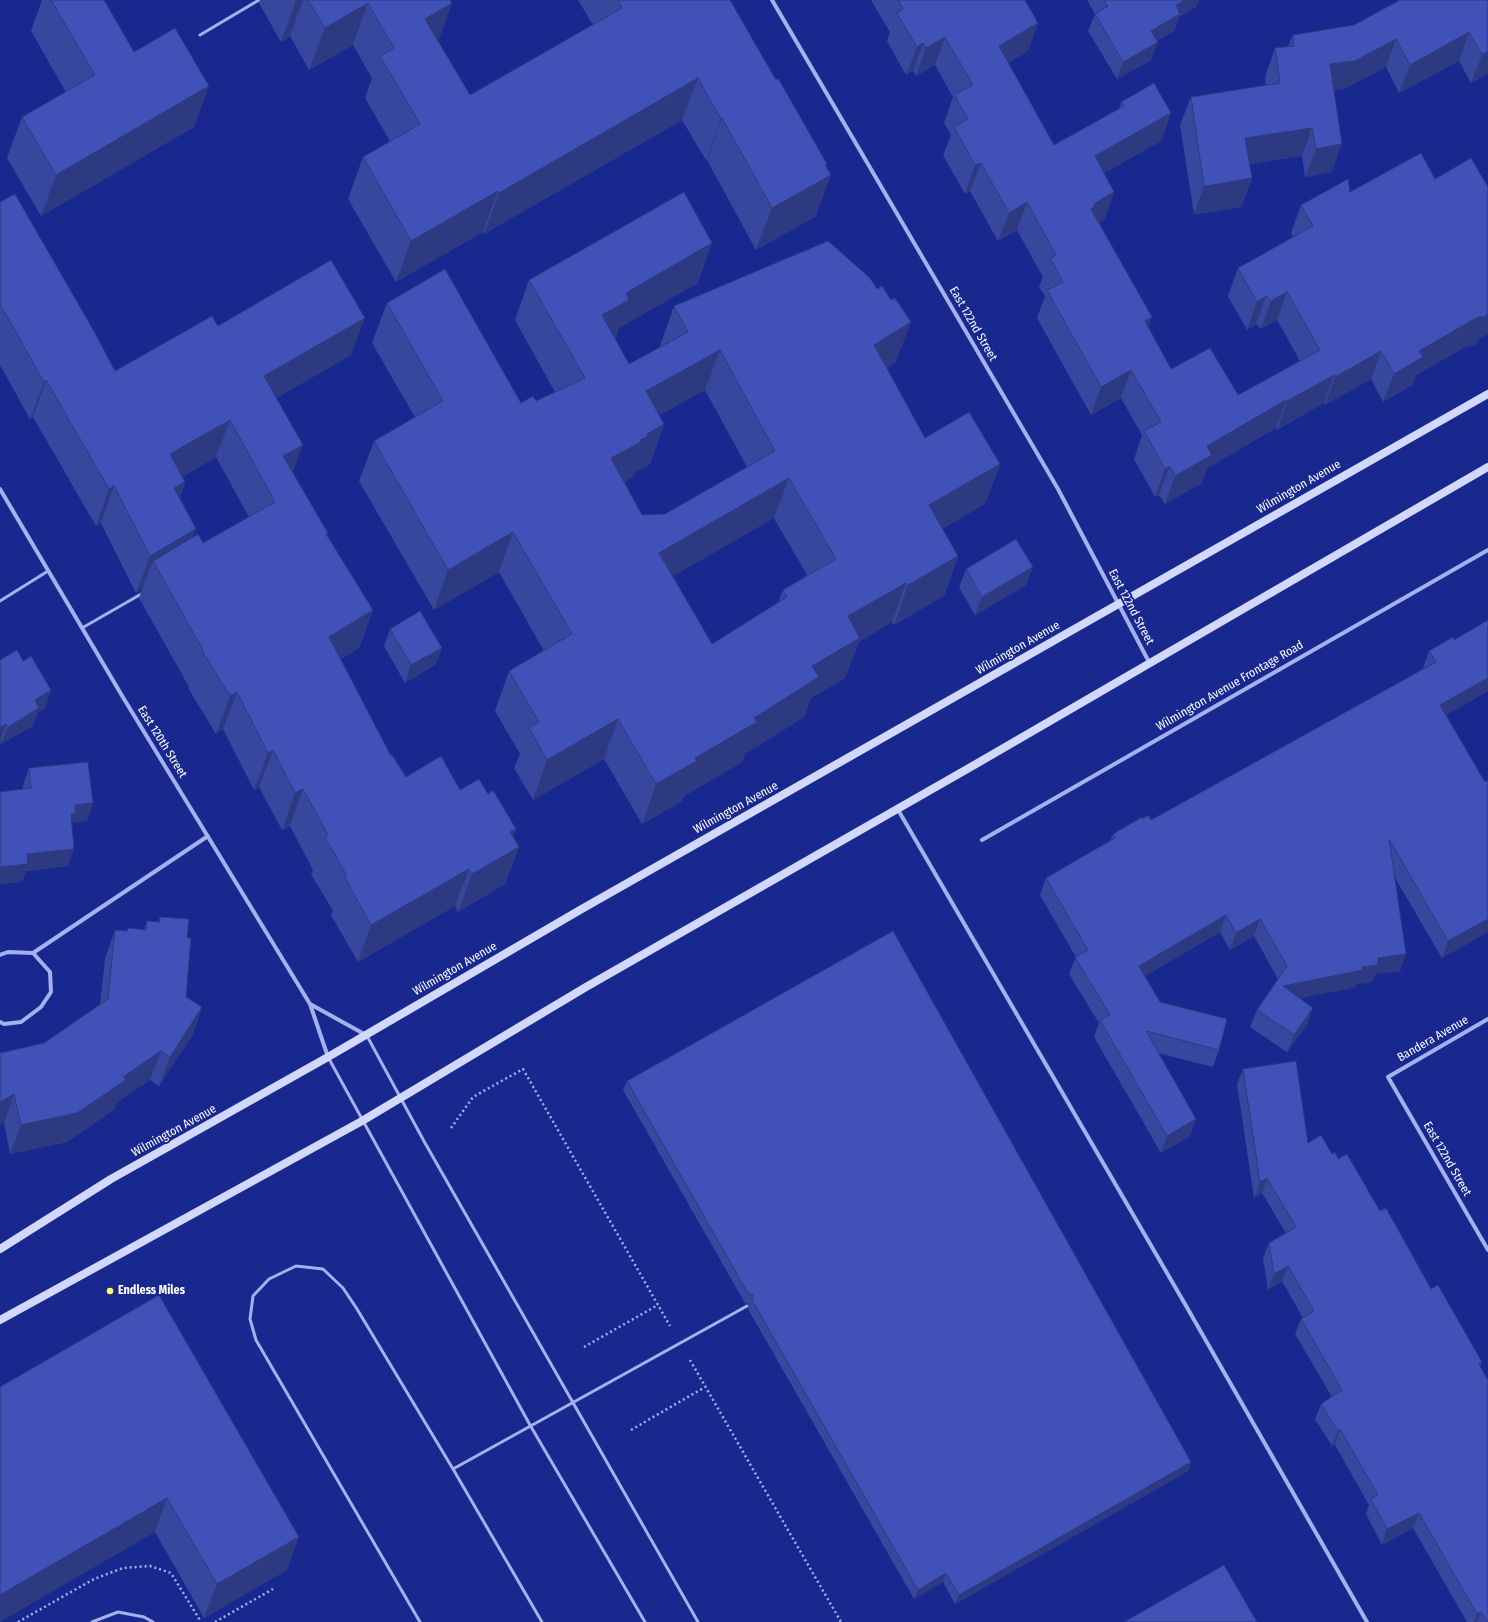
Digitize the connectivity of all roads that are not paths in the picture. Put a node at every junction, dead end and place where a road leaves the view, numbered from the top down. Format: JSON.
{"nodes":[{"id":1,"x":259,"y":0,"type":"edge"},
{"id":2,"x":772,"y":0,"type":"edge"},
{"id":3,"x":200,"y":35,"type":"dead end"},
{"id":4,"x":1488,"y":394,"type":"edge"},
{"id":5,"x":1488,"y":467,"type":"edge"},
{"id":6,"x":0,"y":489,"type":"edge"},
{"id":7,"x":1488,"y":550,"type":"edge"},
{"id":8,"x":48,"y":571,"type":"junction"},
{"id":9,"x":149,"y":589,"type":"edge"},
{"id":10,"x":0,"y":600,"type":"edge"},
{"id":11,"x":1118,"y":605,"type":"junction"},
{"id":12,"x":82,"y":628,"type":"junction"},
{"id":13,"x":1149,"y":662,"type":"junction"},
{"id":14,"x":897,"y":808,"type":"junction"},
{"id":15,"x":208,"y":836,"type":"junction"},
{"id":16,"x":982,"y":840,"type":"dead end"},
{"id":17,"x":33,"y":953,"type":"junction"},
{"id":18,"x":0,"y":954,"type":"edge"},
{"id":19,"x":310,"y":1004,"type":"junction"},
{"id":20,"x":1488,"y":1019,"type":"edge"},
{"id":21,"x":0,"y":1022,"type":"edge"},
{"id":22,"x":366,"y":1035,"type":"junction"},
{"id":23,"x":328,"y":1057,"type":"junction"},
{"id":24,"x":1388,"y":1077,"type":"joint"},
{"id":25,"x":401,"y":1098,"type":"junction"},
{"id":26,"x":362,"y":1121,"type":"junction"},
{"id":27,"x":0,"y":1249,"type":"edge"},
{"id":28,"x":1488,"y":1250,"type":"edge"},
{"id":29,"x":747,"y":1306,"type":"dead end"},
{"id":30,"x":0,"y":1320,"type":"edge"},
{"id":31,"x":573,"y":1401,"type":"junction"},
{"id":32,"x":530,"y":1425,"type":"junction"},
{"id":33,"x":453,"y":1469,"type":"junction"},
{"id":34,"x":92,"y":1622,"type":"edge"},
{"id":35,"x":153,"y":1622,"type":"edge"},
{"id":36,"x":420,"y":1622,"type":"edge"},
{"id":37,"x":542,"y":1622,"type":"edge"},
{"id":38,"x":645,"y":1622,"type":"edge"},
{"id":39,"x":698,"y":1622,"type":"edge"},
{"id":40,"x":1367,"y":1622,"type":"edge"}],
"edges":[{"from":1,"to":3,"type":"lane"},
{"from":2,"to":11,"type":"street","name":"East 122nd Street"},
{"from":4,"to":11,"type":"main road","name":"Wilmington Avenue"},
{"from":5,"to":13,"type":"main road"},
{"from":6,"to":8,"type":"street","name":"East 120th Street"},
{"from":7,"to":16,"type":"street","name":"Wilmington Avenue Frontage Road"},
{"from":8,"to":10,"type":"lane"},
{"from":8,"to":12,"type":"street","name":"East 120th Street"},
{"from":9,"to":12,"type":"lane"},
{"from":11,"to":13,"type":"street","name":"East 122nd Street"},
{"from":11,"to":22,"type":"main road","name":"Wilmington Avenue"},
{"from":12,"to":15,"type":"street","name":"East 120th Street"},
{"from":13,"to":14,"type":"main road"},
{"from":14,"to":25,"type":"main road"},
{"from":14,"to":40,"type":"street"},
{"from":15,"to":17,"type":"street"},
{"from":15,"to":19,"type":"street","name":"East 120th Street"},
{"from":17,"to":18,"type":"street"},
{"from":17,"to":21,"type":"street"},
{"from":19,"to":22,"type":"street","name":"East 120th Street"},
{"from":19,"to":23,"type":"street","name":"East 120th Street"},
{"from":20,"to":24,"type":"street","name":"Bandera Avenue"},
{"from":22,"to":23,"type":"main road","name":"Wilmington Avenue"},
{"from":22,"to":25,"type":"lane"},
{"from":23,"to":26,"type":"lane"},
{"from":23,"to":27,"type":"main road","name":"Wilmington Avenue"},
{"from":24,"to":28,"type":"street","name":"East 122nd Street"},
{"from":25,"to":26,"type":"main road"},
{"from":25,"to":31,"type":"lane"},
{"from":26,"to":30,"type":"main road"},
{"from":26,"to":32,"type":"lane"},
{"from":29,"to":31,"type":"lane"},
{"from":31,"to":32,"type":"lane"},
{"from":31,"to":39,"type":"lane"},
{"from":32,"to":33,"type":"lane"},
{"from":32,"to":38,"type":"lane"},
{"from":33,"to":36,"type":"lane"},
{"from":33,"to":37,"type":"lane"},
{"from":34,"to":35,"type":"lane"}]}
